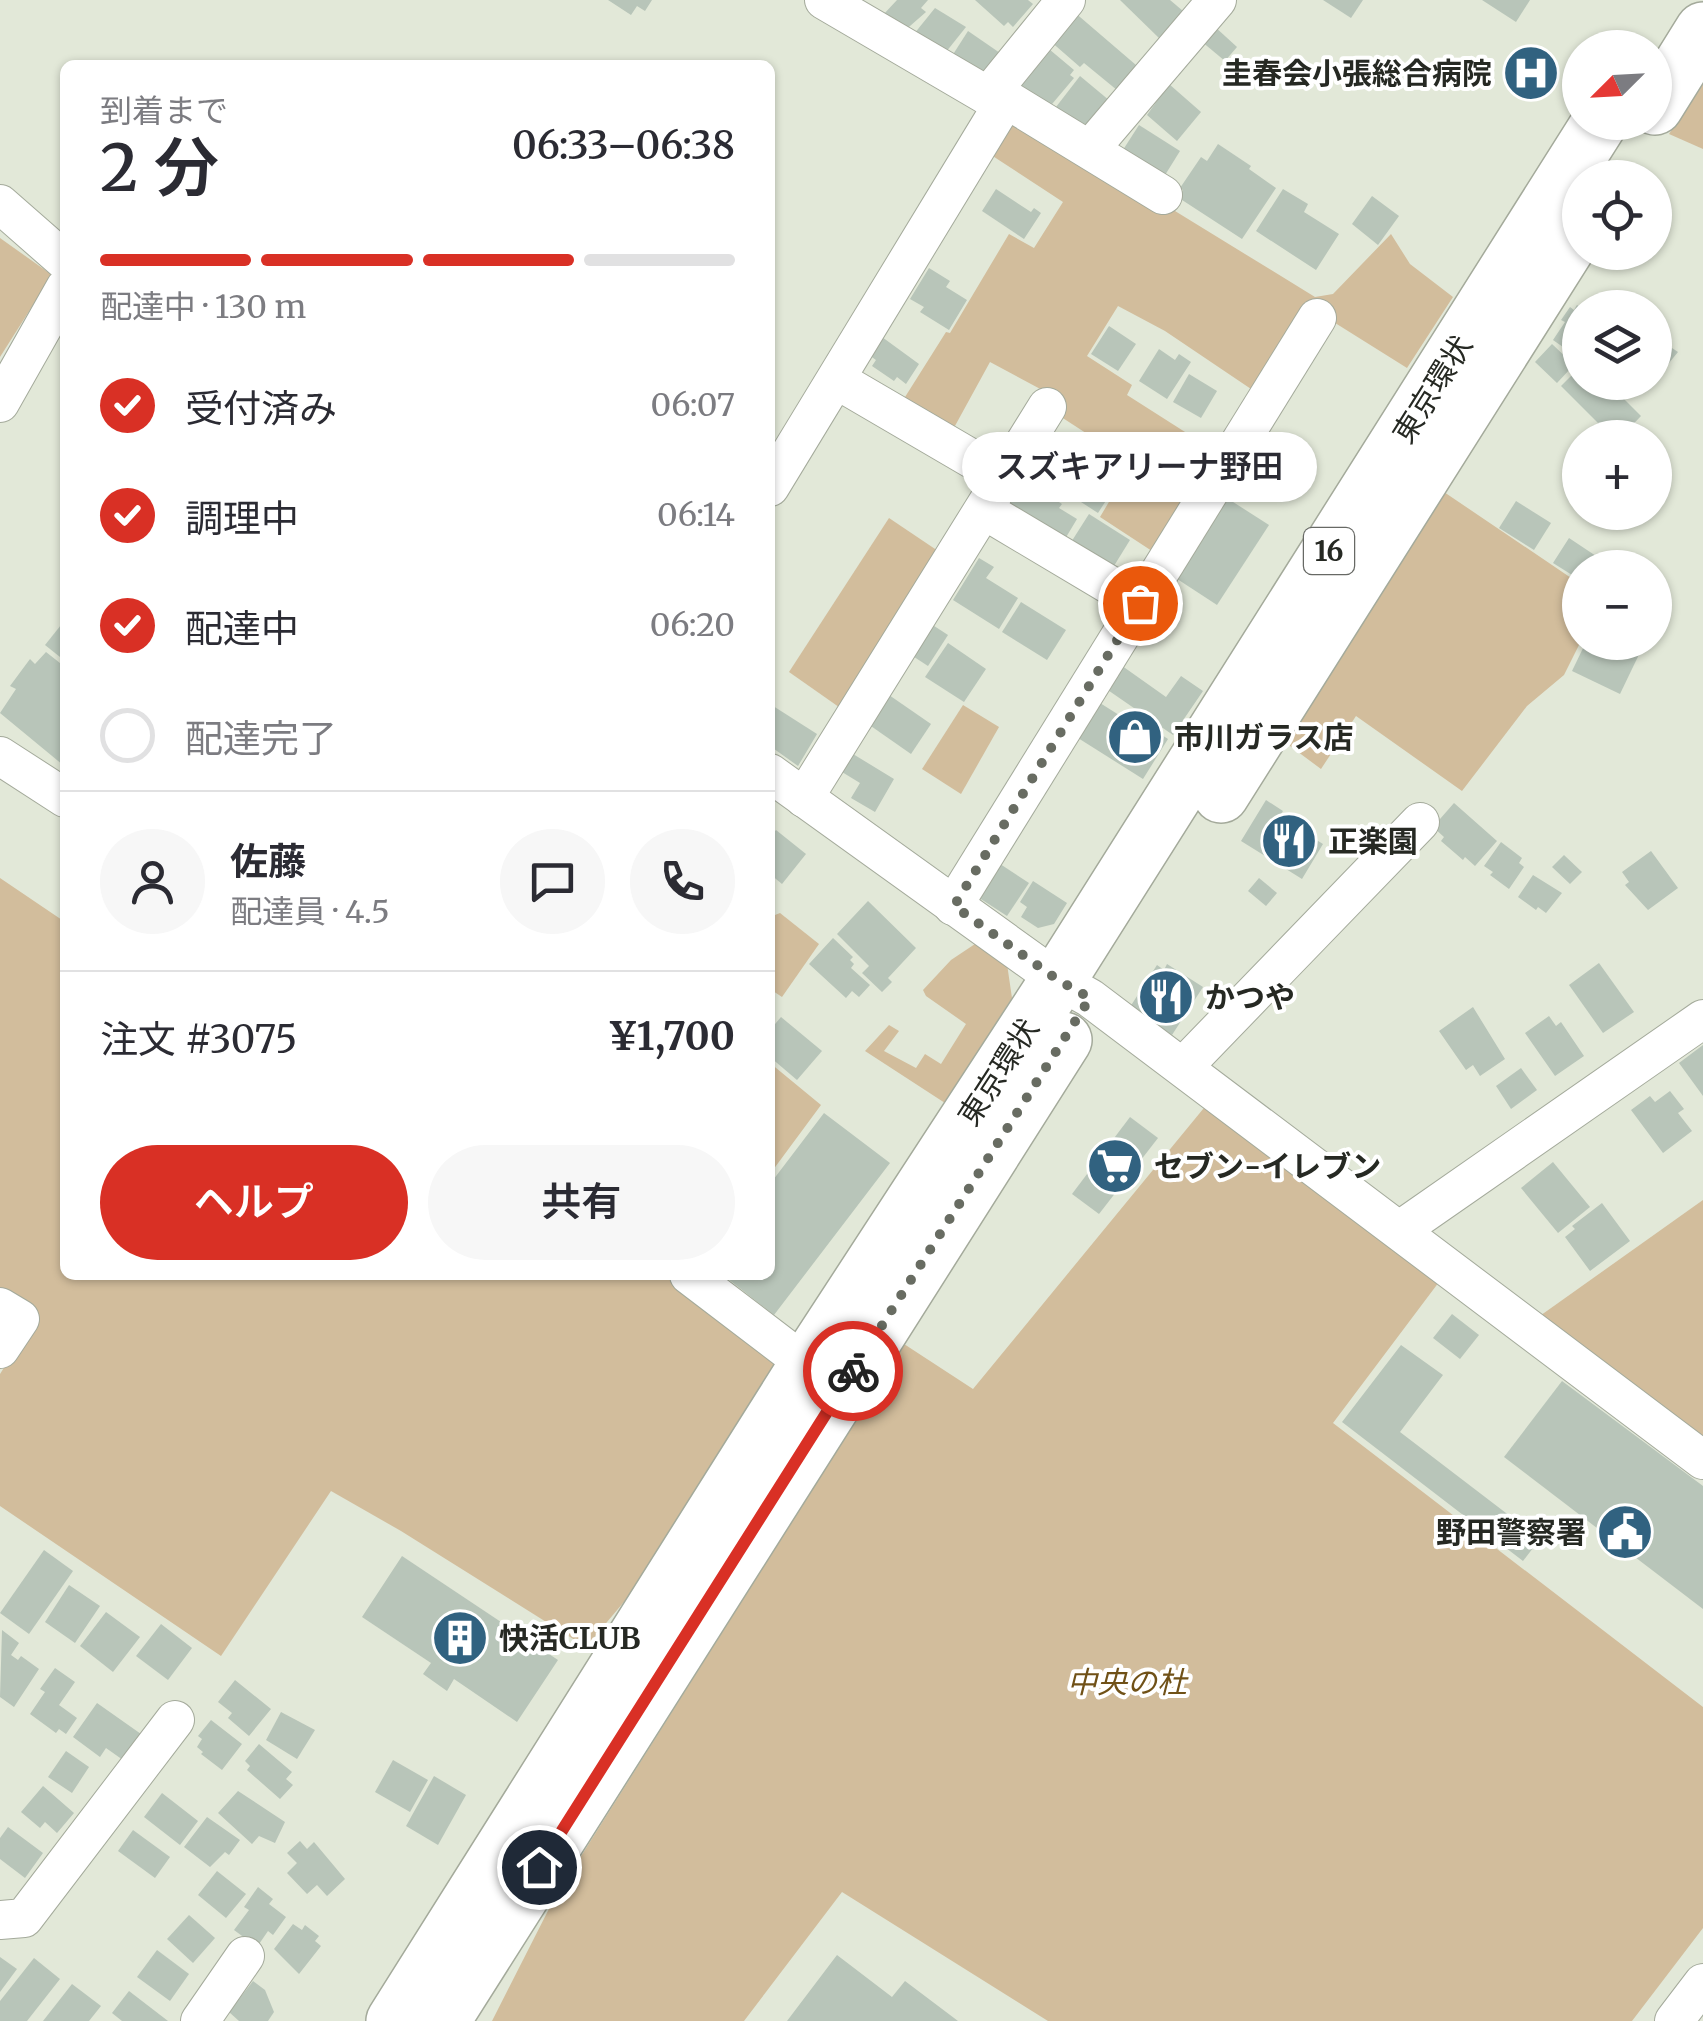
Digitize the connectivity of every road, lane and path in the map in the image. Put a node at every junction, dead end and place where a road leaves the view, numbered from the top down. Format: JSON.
{"nodes":[{"id":1,"x":824,"y":0,"type":"edge"},
{"id":2,"x":1066,"y":0,"type":"edge"},
{"id":3,"x":1218,"y":0,"type":"edge"},
{"id":4,"x":1677,"y":0,"type":"edge"},
{"id":5,"x":868,"y":10,"type":"edge"},
{"id":6,"x":1658,"y":30,"type":"edge"},
{"id":7,"x":1703,"y":30,"type":"edge"},
{"id":8,"x":1672,"y":80,"type":"edge"},
{"id":9,"x":997,"y":98,"type":"junction"},
{"id":10,"x":1589,"y":140,"type":"edge"},
{"id":11,"x":1090,"y":148,"type":"junction"},
{"id":12,"x":1163,"y":195,"type":"dead end"},
{"id":13,"x":0,"y":204,"type":"edge"},
{"id":14,"x":1562,"y":254,"type":"edge"},
{"id":15,"x":60,"y":257,"type":"edge"},
{"id":16,"x":60,"y":297,"type":"edge"},
{"id":17,"x":1317,"y":318,"type":"dead end"},
{"id":18,"x":837,"y":380,"type":"junction"},
{"id":19,"x":0,"y":403,"type":"edge"},
{"id":20,"x":1047,"y":407,"type":"dead end"},
{"id":21,"x":1004,"y":478,"type":"junction"},
{"id":22,"x":775,"y":480,"type":"edge"},
{"id":23,"x":984,"y":510,"type":"junction"},
{"id":24,"x":1140,"y":603,"type":"junction"},
{"id":25,"x":0,"y":756,"type":"edge"},
{"id":26,"x":775,"y":777,"type":"edge"},
{"id":27,"x":60,"y":787,"type":"edge"},
{"id":28,"x":804,"y":798,"type":"junction"},
{"id":29,"x":1420,"y":822,"type":"dead end"},
{"id":30,"x":954,"y":906,"type":"junction"},
{"id":31,"x":1074,"y":989,"type":"junction"},
{"id":32,"x":1703,"y":1018,"type":"edge"},
{"id":33,"x":1184,"y":1066,"type":"junction"},
{"id":34,"x":1400,"y":1230,"type":"junction"},
{"id":35,"x":696,"y":1280,"type":"edge"},
{"id":36,"x":0,"y":1307,"type":"edge"},
{"id":37,"x":0,"y":1349,"type":"edge"},
{"id":38,"x":807,"y":1365,"type":"junction"},
{"id":39,"x":1703,"y":1460,"type":"edge"},
{"id":40,"x":656,"y":1609,"type":"junction"},
{"id":41,"x":175,"y":1720,"type":"dead end"},
{"id":42,"x":519,"y":1898,"type":"junction"},
{"id":43,"x":0,"y":1920,"type":"edge"},
{"id":44,"x":245,"y":1956,"type":"dead end"},
{"id":45,"x":1703,"y":1983,"type":"edge"},
{"id":46,"x":200,"y":2021,"type":"edge"},
{"id":47,"x":363,"y":2021,"type":"edge"},
{"id":48,"x":394,"y":2021,"type":"edge"},
{"id":49,"x":442,"y":2021,"type":"edge"},
{"id":50,"x":460,"y":2021,"type":"edge"},
{"id":51,"x":1674,"y":2021,"type":"edge"}],
"edges":[{"from":1,"to":5,"type":"street"},
{"from":2,"to":9,"type":"street"},
{"from":3,"to":11,"type":"street"},
{"from":4,"to":6,"type":"highway"},
{"from":5,"to":9,"type":"street"},
{"from":7,"to":8,"type":"highway"},
{"from":9,"to":11,"type":"street"},
{"from":9,"to":18,"type":"street"},
{"from":10,"to":31,"type":"highway","name":"東京環状","number":"16"},
{"from":11,"to":12,"type":"street"},
{"from":13,"to":15,"type":"street"},
{"from":14,"to":31,"type":"highway","name":"東京環状","number":"16"},
{"from":16,"to":19,"type":"street"},
{"from":17,"to":24,"type":"street"},
{"from":18,"to":21,"type":"street"},
{"from":18,"to":22,"type":"street"},
{"from":20,"to":21,"type":"street"},
{"from":21,"to":23,"type":"street"},
{"from":23,"to":24,"type":"street"},
{"from":23,"to":28,"type":"street"},
{"from":24,"to":30,"type":"street"},
{"from":25,"to":27,"type":"street"},
{"from":26,"to":28,"type":"street"},
{"from":28,"to":30,"type":"street"},
{"from":29,"to":33,"type":"street"},
{"from":30,"to":31,"type":"street"},
{"from":31,"to":33,"type":"street"},
{"from":31,"to":38,"type":"highway","name":"東京環状","number":"16"},
{"from":31,"to":42,"type":"highway","name":"東京環状","number":"16"},
{"from":32,"to":34,"type":"street"},
{"from":33,"to":34,"type":"street"},
{"from":34,"to":39,"type":"street"},
{"from":35,"to":38,"type":"street"},
{"from":36,"to":37,"type":"street"},
{"from":38,"to":40,"type":"highway","name":"東京環状","number":"16"},
{"from":40,"to":47,"type":"highway","number":"16"},
{"from":40,"to":48,"type":"highway","name":"東京環状","number":"16"},
{"from":41,"to":43,"type":"street"},
{"from":42,"to":49,"type":"highway","name":"東京環状","number":"16"},
{"from":42,"to":50,"type":"highway","number":"16"},
{"from":44,"to":46,"type":"street"},
{"from":45,"to":51,"type":"street"}]}
